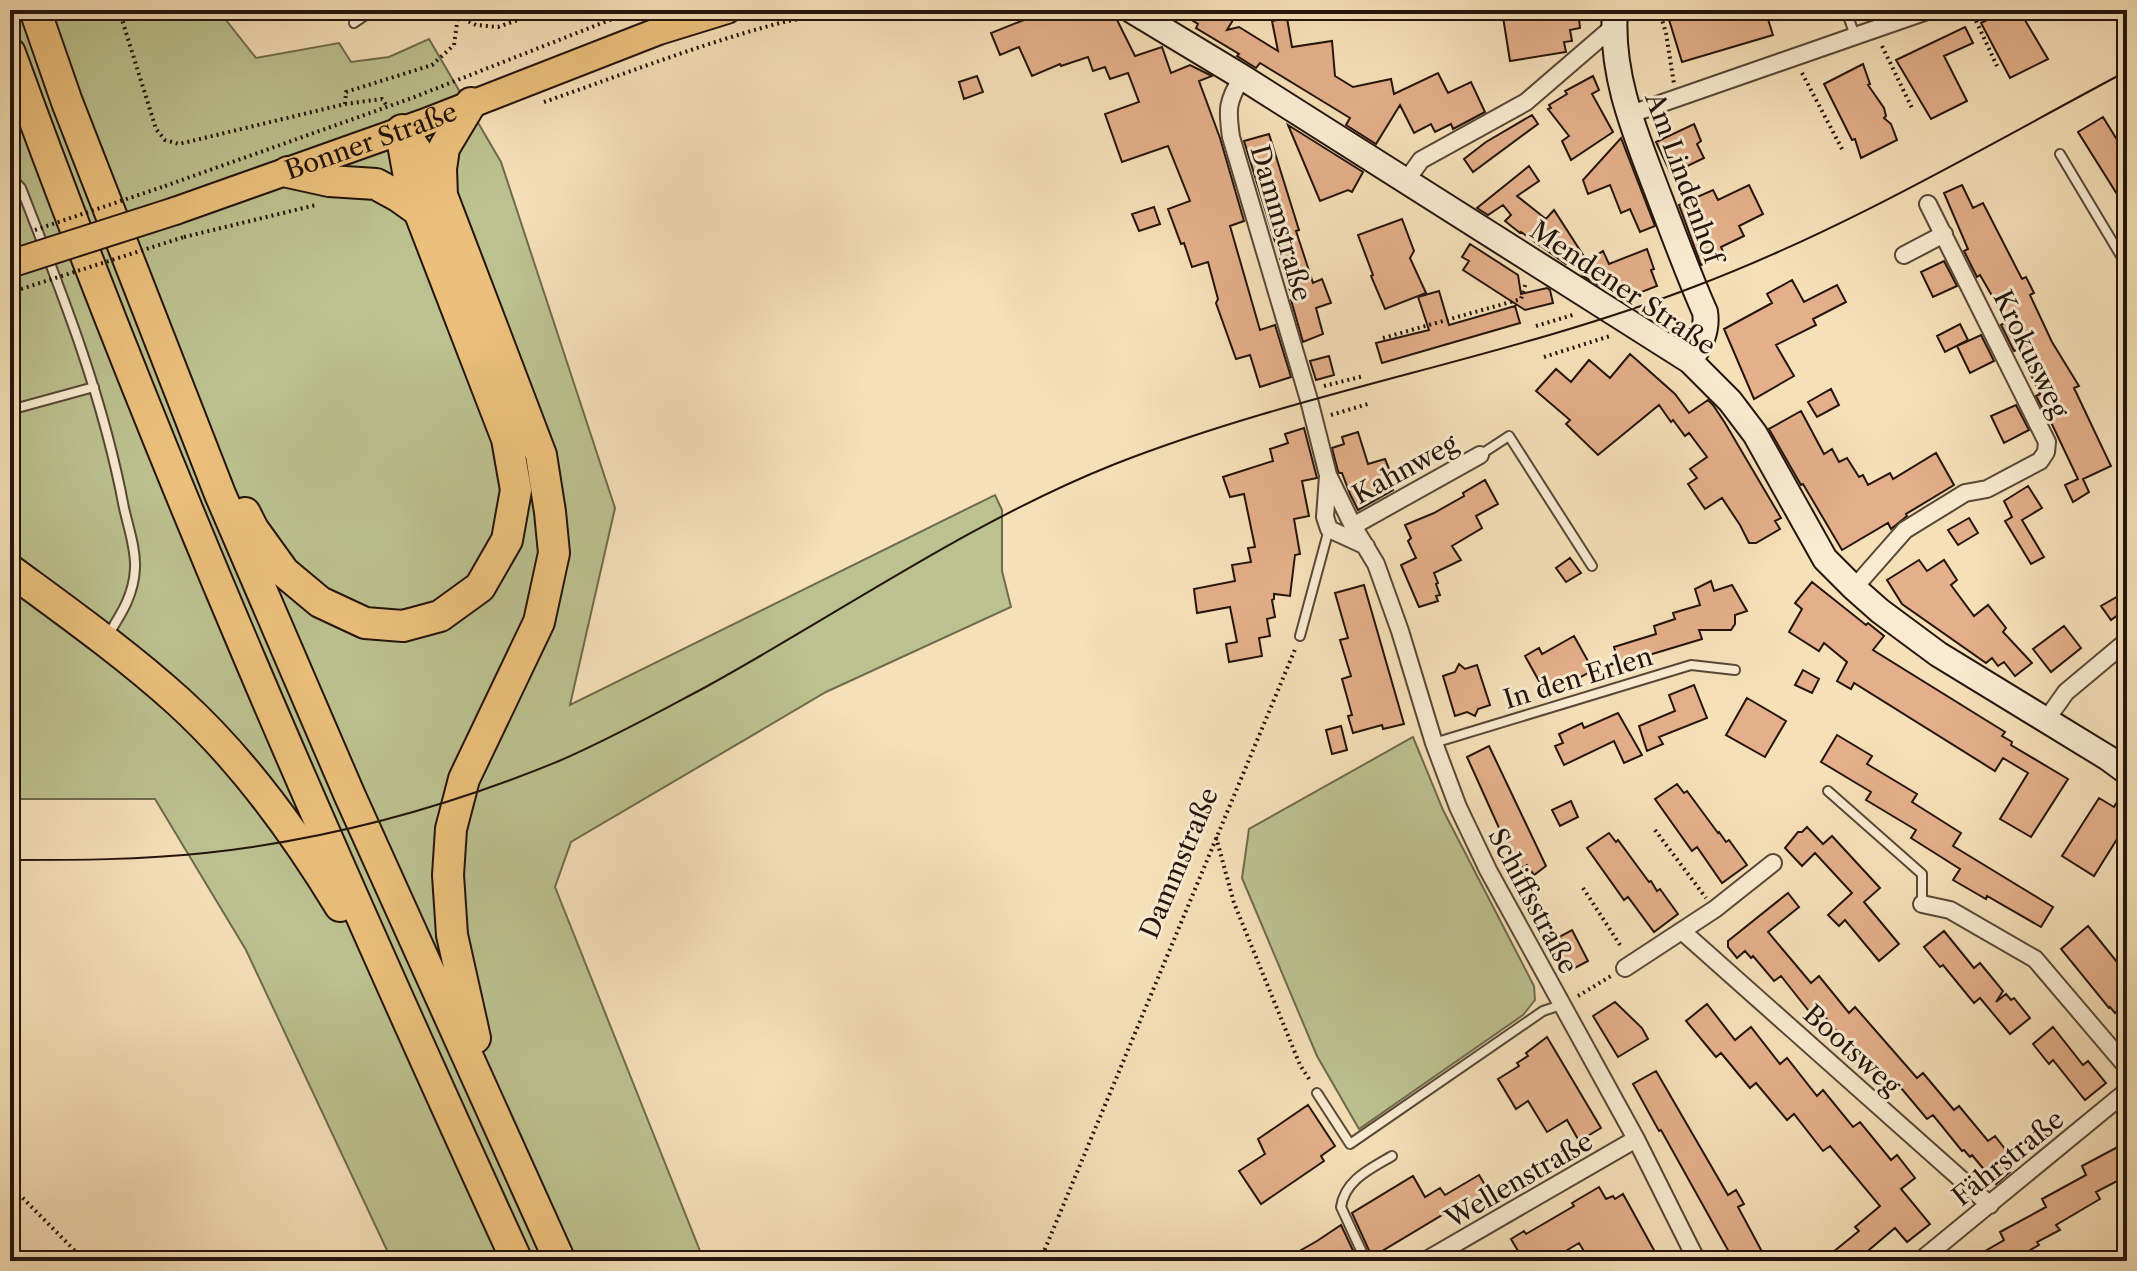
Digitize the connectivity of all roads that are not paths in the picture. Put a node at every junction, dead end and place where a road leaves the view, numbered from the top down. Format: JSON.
{"nodes":[{"id":1,"x":35,"y":10,"type":"edge"},
{"id":2,"x":373,"y":10,"type":"edge"},
{"id":3,"x":727,"y":10,"type":"edge"},
{"id":4,"x":1131,"y":10,"type":"edge"},
{"id":5,"x":1846,"y":10,"type":"edge"},
{"id":6,"x":1930,"y":10,"type":"edge"},
{"id":7,"x":1614,"y":19,"type":"edge"},
{"id":8,"x":354,"y":23,"type":"dead end"},
{"id":9,"x":1855,"y":36,"type":"junction"},
{"id":10,"x":10,"y":53,"type":"edge"},
{"id":11,"x":1242,"y":77,"type":"junction"},
{"id":12,"x":471,"y":103,"type":"junction"},
{"id":13,"x":1628,"y":115,"type":"junction"},
{"id":14,"x":394,"y":118,"type":"junction"},
{"id":15,"x":2060,"y":154,"type":"dead end"},
{"id":16,"x":288,"y":172,"type":"junction"},
{"id":17,"x":10,"y":176,"type":"edge"},
{"id":18,"x":1406,"y":181,"type":"junction"},
{"id":19,"x":1928,"y":204,"type":"dead end"},
{"id":20,"x":431,"y":205,"type":"junction"},
{"id":21,"x":1944,"y":234,"type":"junction"},
{"id":22,"x":1904,"y":255,"type":"dead end"},
{"id":23,"x":11,"y":263,"type":"edge"},
{"id":24,"x":2127,"y":266,"type":"edge"},
{"id":25,"x":1690,"y":361,"type":"junction"},
{"id":26,"x":173,"y":370,"type":"junction"},
{"id":27,"x":94,"y":387,"type":"junction"},
{"id":28,"x":10,"y":410,"type":"edge"},
{"id":29,"x":1480,"y":455,"type":"joint"},
{"id":30,"x":1328,"y":475,"type":"junction"},
{"id":31,"x":1353,"y":526,"type":"junction"},
{"id":32,"x":1329,"y":529,"type":"junction"},
{"id":33,"x":1366,"y":546,"type":"junction"},
{"id":34,"x":1592,"y":566,"type":"dead end"},
{"id":35,"x":10,"y":570,"type":"edge"},
{"id":36,"x":1854,"y":588,"type":"junction"},
{"id":37,"x":1300,"y":636,"type":"road end"},
{"id":38,"x":2127,"y":641,"type":"edge"},
{"id":39,"x":104,"y":642,"type":"junction"},
{"id":40,"x":1735,"y":670,"type":"dead end"},
{"id":41,"x":2046,"y":720,"type":"junction"},
{"id":42,"x":1434,"y":743,"type":"junction"},
{"id":43,"x":2127,"y":772,"type":"edge"},
{"id":44,"x":1828,"y":791,"type":"dead end"},
{"id":45,"x":1773,"y":863,"type":"dead end"},
{"id":46,"x":1922,"y":904,"type":"joint"},
{"id":47,"x":1683,"y":932,"type":"junction"},
{"id":48,"x":1629,"y":966,"type":"road end"},
{"id":49,"x":399,"y":1004,"type":"junction"},
{"id":50,"x":1561,"y":1005,"type":"junction"},
{"id":51,"x":2127,"y":1067,"type":"edge"},
{"id":52,"x":2127,"y":1091,"type":"edge"},
{"id":53,"x":1317,"y":1093,"type":"road end"},
{"id":54,"x":492,"y":1111,"type":"junction"},
{"id":55,"x":1636,"y":1139,"type":"junction"},
{"id":56,"x":1392,"y":1156,"type":"dead end"},
{"id":57,"x":1990,"y":1205,"type":"junction"},
{"id":58,"x":517,"y":1261,"type":"edge"},
{"id":59,"x":560,"y":1261,"type":"edge"},
{"id":60,"x":1366,"y":1261,"type":"edge"},
{"id":61,"x":1425,"y":1261,"type":"edge"},
{"id":62,"x":1697,"y":1261,"type":"edge"},
{"id":63,"x":1920,"y":1261,"type":"edge"}],
"edges":[{"from":1,"to":26,"type":"highway"},
{"from":2,"to":8,"type":"lane"},
{"from":3,"to":12,"type":"main road","name":"Bonner Straße"},
{"from":4,"to":11,"type":"street","name":"Mendener Straße"},
{"from":5,"to":9,"type":"lane"},
{"from":6,"to":9,"type":"street"},
{"from":7,"to":13,"type":"street","name":"Am Lindenhof"},
{"from":7,"to":18,"type":"street"},
{"from":9,"to":13,"type":"street"},
{"from":10,"to":49,"type":"highway"},
{"from":11,"to":18,"type":"street","name":"Mendener Straße"},
{"from":11,"to":30,"type":"street","name":"Dammstraße"},
{"from":12,"to":14,"type":"main road","name":"Bonner Straße"},
{"from":12,"to":20,"type":"highway"},
{"from":13,"to":25,"type":"street","name":"Am Lindenhof"},
{"from":14,"to":16,"type":"main road","name":"Bonner Straße"},
{"from":14,"to":20,"type":"highway"},
{"from":15,"to":24,"type":"lane"},
{"from":16,"to":20,"type":"highway"},
{"from":16,"to":23,"type":"main road","name":"Bonner Straße","bridge":true},
{"from":17,"to":27,"type":"lane"},
{"from":18,"to":25,"type":"street","name":"Mendener Straße"},
{"from":19,"to":21,"type":"street","name":"Krokusweg"},
{"from":20,"to":26,"type":"highway"},
{"from":20,"to":54,"type":"highway"},
{"from":21,"to":22,"type":"street"},
{"from":21,"to":36,"type":"street","name":"Krokusweg"},
{"from":25,"to":36,"type":"street","name":"Mendener Straße"},
{"from":26,"to":54,"type":"highway"},
{"from":27,"to":28,"type":"lane"},
{"from":27,"to":39,"type":"lane"},
{"from":29,"to":31,"type":"street","name":"Kahnweg"},
{"from":29,"to":34,"type":"lane"},
{"from":30,"to":31,"type":"street","name":"Dammstraße"},
{"from":30,"to":32,"type":"street","name":"Dammstraße"},
{"from":31,"to":33,"type":"street","name":"Schiffsstraße"},
{"from":32,"to":33,"type":"street"},
{"from":32,"to":37,"type":"lane","name":"Dammstraße"},
{"from":33,"to":42,"type":"street","name":"Schiffsstraße"},
{"from":35,"to":39,"type":"highway"},
{"from":36,"to":41,"type":"street","name":"Mendener Straße"},
{"from":38,"to":41,"type":"street"},
{"from":39,"to":49,"type":"highway"},
{"from":40,"to":42,"type":"lane","name":"In den Erlen"},
{"from":41,"to":43,"type":"street","name":"Mendener Straße"},
{"from":42,"to":50,"type":"street","name":"Schiffsstraße"},
{"from":44,"to":46,"type":"lane"},
{"from":45,"to":47,"type":"street"},
{"from":46,"to":51,"type":"street"},
{"from":47,"to":48,"type":"street"},
{"from":47,"to":57,"type":"street","name":"Bootsweg"},
{"from":49,"to":58,"type":"highway"},
{"from":50,"to":53,"type":"lane"},
{"from":50,"to":55,"type":"street","name":"Schiffsstraße"},
{"from":52,"to":57,"type":"street","name":"Fährstraße"},
{"from":54,"to":59,"type":"highway"},
{"from":55,"to":61,"type":"street","name":"Wellenstraße"},
{"from":55,"to":62,"type":"street","name":"Schiffsstraße"},
{"from":56,"to":60,"type":"lane"},
{"from":57,"to":63,"type":"street","name":"Fährstraße"}]}
